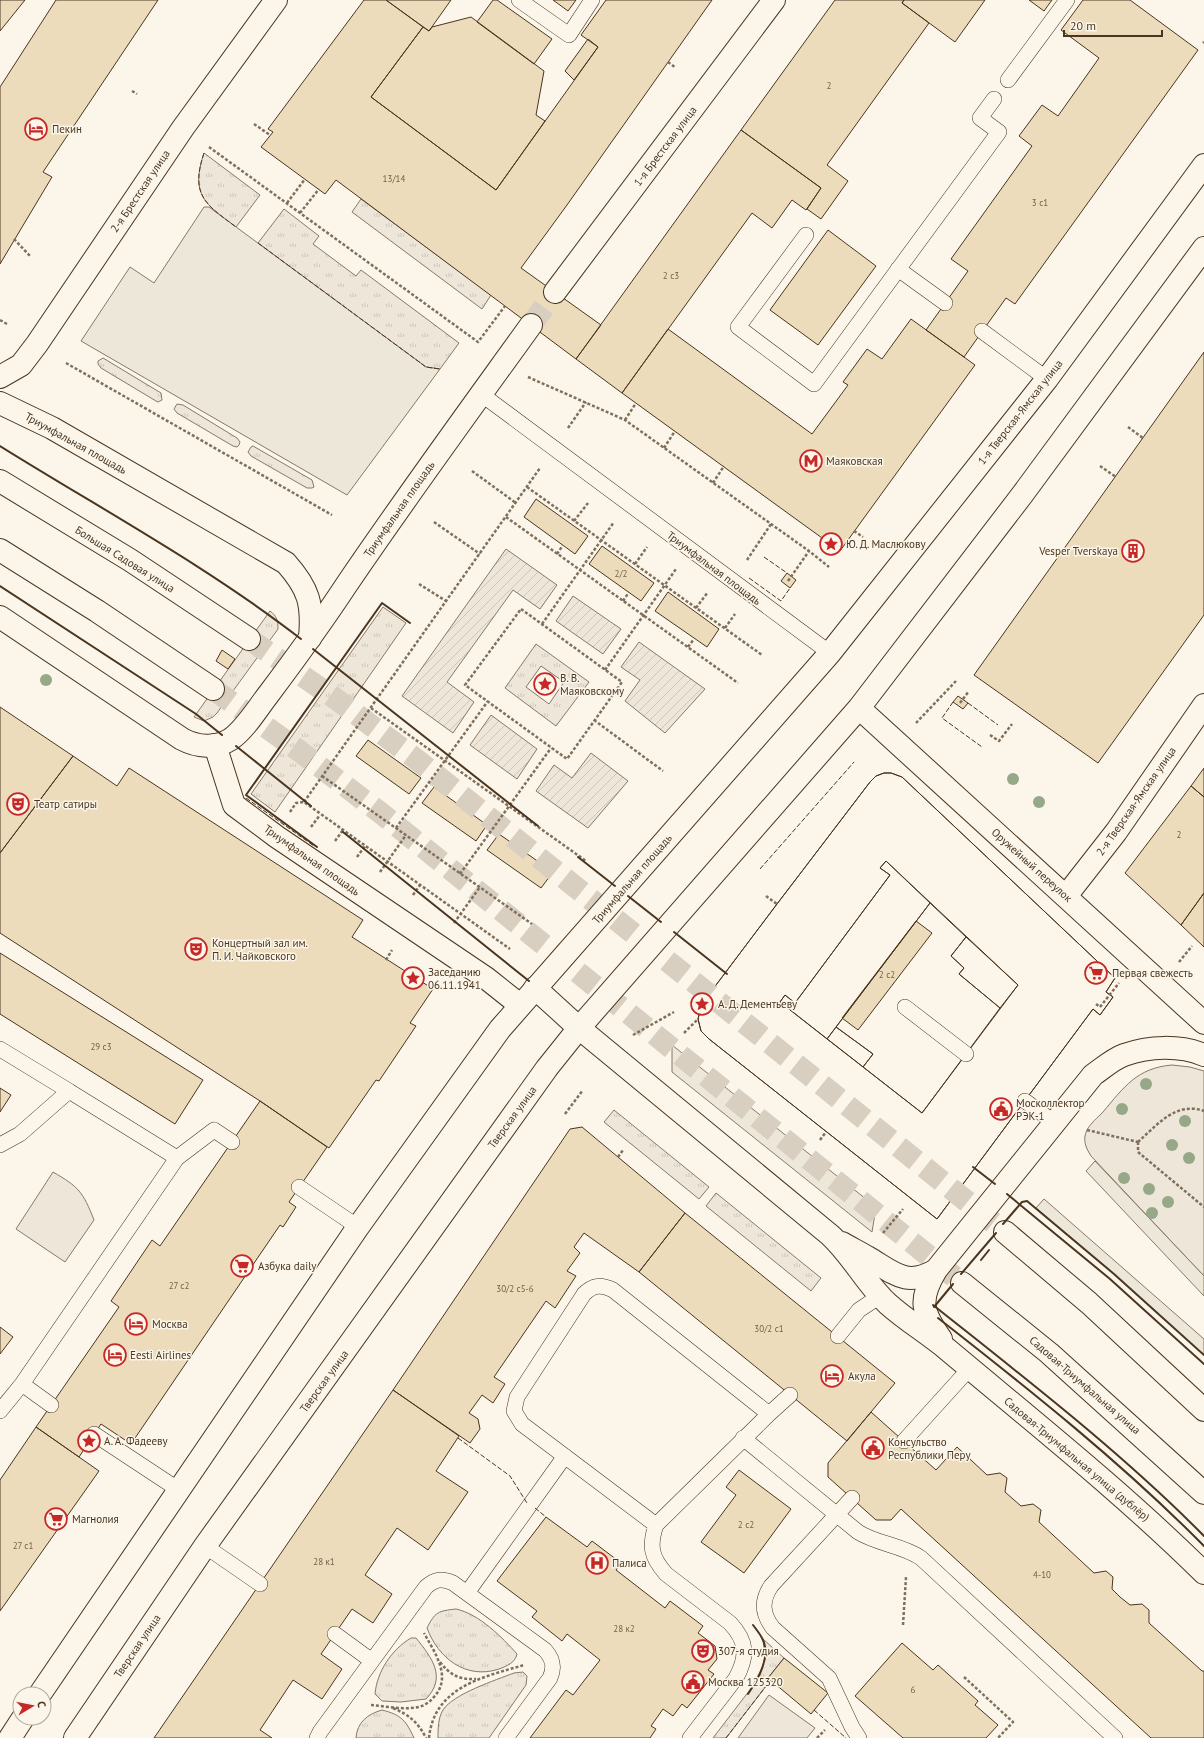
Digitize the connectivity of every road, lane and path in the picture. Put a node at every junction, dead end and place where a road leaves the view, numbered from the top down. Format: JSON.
{"nodes":[{"id":1,"x":276,"y":0,"type":"edge"},
{"id":2,"x":519,"y":0,"type":"edge"},
{"id":3,"x":592,"y":0,"type":"edge"},
{"id":4,"x":1067,"y":0,"type":"edge"},
{"id":5,"x":767,"y":2,"type":"edge"},
{"id":6,"x":668,"y":62,"type":"dead end"},
{"id":7,"x":676,"y":68,"type":"dead end"},
{"id":8,"x":1008,"y":80,"type":"dead end"},
{"id":9,"x":132,"y":91,"type":"dead end"},
{"id":10,"x":137,"y":94,"type":"dead end"},
{"id":11,"x":994,"y":99,"type":"dead end"},
{"id":12,"x":254,"y":124,"type":"dead end"},
{"id":13,"x":270,"y":135,"type":"dead end"},
{"id":14,"x":209,"y":147,"type":"dead end"},
{"id":15,"x":1204,"y":165,"type":"edge"},
{"id":16,"x":305,"y":179,"type":"dead end"},
{"id":17,"x":319,"y":189,"type":"dead end"},
{"id":18,"x":287,"y":203,"type":"junction"},
{"id":19,"x":300,"y":213,"type":"junction"},
{"id":20,"x":806,"y":235,"type":"dead end"},
{"id":21,"x":14,"y":239,"type":"dead end"},
{"id":22,"x":1204,"y":248,"type":"edge"},
{"id":23,"x":30,"y":256,"type":"dead end"},
{"id":24,"x":898,"y":269,"type":"junction"},
{"id":25,"x":555,"y":292,"type":"tunnel mouth"},
{"id":26,"x":945,"y":303,"type":"dead end"},
{"id":27,"x":505,"y":306,"type":"dead end"},
{"id":28,"x":0,"y":320,"type":"edge"},
{"id":29,"x":7,"y":324,"type":"dead end"},
{"id":30,"x":531,"y":325,"type":"tunnel mouth"},
{"id":31,"x":982,"y":331,"type":"dead end"},
{"id":32,"x":66,"y":363,"type":"dead end"},
{"id":33,"x":0,"y":377,"type":"edge"},
{"id":34,"x":1047,"y":379,"type":"junction"},
{"id":35,"x":541,"y":383,"type":"dead end"},
{"id":36,"x":481,"y":394,"type":"junction"},
{"id":37,"x":0,"y":403,"type":"edge"},
{"id":38,"x":636,"y":403,"type":"dead end"},
{"id":39,"x":625,"y":420,"type":"junction"},
{"id":40,"x":1128,"y":426,"type":"dead end"},
{"id":41,"x":675,"y":431,"type":"dead end"},
{"id":42,"x":1143,"y":438,"type":"dead end"},
{"id":43,"x":664,"y":448,"type":"junction"},
{"id":44,"x":724,"y":466,"type":"dead end"},
{"id":45,"x":1100,"y":466,"type":"dead end"},
{"id":46,"x":540,"y":469,"type":"dead end"},
{"id":47,"x":472,"y":471,"type":"dead end"},
{"id":48,"x":1116,"y":476,"type":"dead end"},
{"id":49,"x":0,"y":481,"type":"edge"},
{"id":50,"x":713,"y":483,"type":"junction"},
{"id":51,"x":527,"y":487,"type":"junction"},
{"id":52,"x":516,"y":503,"type":"junction"},
{"id":53,"x":587,"y":504,"type":"dead end"},
{"id":54,"x":332,"y":515,"type":"dead end"},
{"id":55,"x":506,"y":517,"type":"junction"},
{"id":56,"x":574,"y":521,"type":"junction"},
{"id":57,"x":434,"y":522,"type":"dead end"},
{"id":58,"x":612,"y":524,"type":"dead end"},
{"id":59,"x":771,"y":524,"type":"junction"},
{"id":60,"x":854,"y":531,"type":"dead end"},
{"id":61,"x":863,"y":537,"type":"dead end"},
{"id":62,"x":601,"y":540,"type":"junction"},
{"id":63,"x":563,"y":545,"type":"dead end"},
{"id":64,"x":646,"y":549,"type":"dead end"},
{"id":65,"x":0,"y":550,"type":"edge"},
{"id":66,"x":809,"y":551,"type":"junction"},
{"id":67,"x":480,"y":554,"type":"junction"},
{"id":68,"x":557,"y":554,"type":"junction"},
{"id":69,"x":635,"y":564,"type":"junction"},
{"id":70,"x":752,"y":564,"type":"dead end"},
{"id":71,"x":829,"y":567,"type":"dead end"},
{"id":72,"x":580,"y":570,"type":"junction"},
{"id":73,"x":674,"y":571,"type":"dead end"},
{"id":74,"x":788,"y":581,"type":"dead end"},
{"id":75,"x":419,"y":584,"type":"dead end"},
{"id":76,"x":665,"y":585,"type":"junction"},
{"id":77,"x":629,"y":592,"type":"dead end"},
{"id":78,"x":705,"y":595,"type":"dead end"},
{"id":79,"x":623,"y":601,"type":"junction"},
{"id":80,"x":446,"y":602,"type":"junction"},
{"id":81,"x":696,"y":608,"type":"junction"},
{"id":82,"x":643,"y":615,"type":"junction"},
{"id":83,"x":733,"y":616,"type":"dead end"},
{"id":84,"x":0,"y":617,"type":"edge"},
{"id":85,"x":542,"y":624,"type":"junction"},
{"id":86,"x":725,"y":628,"type":"junction"},
{"id":87,"x":310,"y":638,"type":"junction"},
{"id":88,"x":249,"y":639,"type":"tunnel mouth"},
{"id":89,"x":694,"y":639,"type":"dead end"},
{"id":90,"x":688,"y":647,"type":"junction"},
{"id":91,"x":830,"y":654,"type":"junction"},
{"id":92,"x":762,"y":655,"type":"dead end"},
{"id":93,"x":605,"y":670,"type":"junction"},
{"id":94,"x":956,"y":680,"type":"dead end"},
{"id":95,"x":738,"y":683,"type":"dead end"},
{"id":96,"x":213,"y":689,"type":"tunnel mouth"},
{"id":97,"x":969,"y":691,"type":"dead end"},
{"id":98,"x":488,"y":702,"type":"junction"},
{"id":99,"x":960,"y":703,"type":"dead end"},
{"id":100,"x":371,"y":708,"type":"junction"},
{"id":101,"x":859,"y":708,"type":"junction"},
{"id":102,"x":1201,"y":717,"type":"edge"},
{"id":103,"x":594,"y":720,"type":"junction"},
{"id":104,"x":1012,"y":724,"type":"dead end"},
{"id":105,"x":914,"y":725,"type":"dead end"},
{"id":106,"x":990,"y":735,"type":"dead end"},
{"id":107,"x":215,"y":745,"type":"junction"},
{"id":108,"x":551,"y":748,"type":"junction"},
{"id":109,"x":445,"y":761,"type":"junction"},
{"id":110,"x":663,"y":771,"type":"dead end"},
{"id":111,"x":322,"y":776,"type":"junction"},
{"id":112,"x":509,"y":806,"type":"junction"},
{"id":113,"x":396,"y":828,"type":"junction"},
{"id":114,"x":406,"y":835,"type":"junction"},
{"id":115,"x":586,"y":861,"type":"dead end"},
{"id":116,"x":387,"y":862,"type":"junction"},
{"id":117,"x":460,"y":874,"type":"junction"},
{"id":118,"x":480,"y":887,"type":"junction"},
{"id":119,"x":364,"y":895,"type":"junction"},
{"id":120,"x":766,"y":896,"type":"dead end"},
{"id":121,"x":1066,"y":896,"type":"junction"},
{"id":122,"x":777,"y":904,"type":"dead end"},
{"id":123,"x":460,"y":914,"type":"junction"},
{"id":124,"x":532,"y":924,"type":"dead end"},
{"id":125,"x":438,"y":946,"type":"junction"},
{"id":126,"x":1192,"y":946,"type":"dead end"},
{"id":127,"x":510,"y":950,"type":"dead end"},
{"id":128,"x":1174,"y":968,"type":"dead end"},
{"id":129,"x":1120,"y":982,"type":"dead end"},
{"id":130,"x":536,"y":988,"type":"junction"},
{"id":131,"x":1096,"y":1004,"type":"dead end"},
{"id":132,"x":520,"y":1005,"type":"junction"},
{"id":133,"x":905,"y":1006,"type":"dead end"},
{"id":134,"x":674,"y":1012,"type":"dead end"},
{"id":135,"x":698,"y":1019,"type":"dead end"},
{"id":136,"x":1204,"y":1023,"type":"edge"},
{"id":137,"x":579,"y":1028,"type":"junction"},
{"id":138,"x":684,"y":1033,"type":"dead end"},
{"id":139,"x":632,"y":1035,"type":"dead end"},
{"id":140,"x":0,"y":1049,"type":"edge"},
{"id":141,"x":966,"y":1054,"type":"dead end"},
{"id":142,"x":1204,"y":1055,"type":"edge"},
{"id":143,"x":583,"y":1090,"type":"dead end"},
{"id":144,"x":69,"y":1091,"type":"junction"},
{"id":145,"x":1025,"y":1101,"type":"dead end"},
{"id":146,"x":1204,"y":1111,"type":"edge"},
{"id":147,"x":565,"y":1114,"type":"dead end"},
{"id":148,"x":1055,"y":1123,"type":"junction"},
{"id":149,"x":1087,"y":1130,"type":"dead end"},
{"id":150,"x":826,"y":1132,"type":"dead end"},
{"id":151,"x":820,"y":1140,"type":"dead end"},
{"id":152,"x":232,"y":1142,"type":"dead end"},
{"id":153,"x":1138,"y":1142,"type":"junction"},
{"id":154,"x":0,"y":1145,"type":"edge"},
{"id":155,"x":624,"y":1150,"type":"dead end"},
{"id":156,"x":618,"y":1157,"type":"dead end"},
{"id":157,"x":177,"y":1158,"type":"junction"},
{"id":158,"x":299,"y":1187,"type":"dead end"},
{"id":159,"x":1204,"y":1207,"type":"edge"},
{"id":160,"x":903,"y":1209,"type":"dead end"},
{"id":161,"x":358,"y":1227,"type":"junction"},
{"id":162,"x":1005,"y":1232,"type":"tunnel mouth"},
{"id":163,"x":830,"y":1235,"type":"junction"},
{"id":164,"x":880,"y":1238,"type":"dead end"},
{"id":165,"x":936,"y":1270,"type":"junction"},
{"id":166,"x":962,"y":1283,"type":"tunnel mouth"},
{"id":167,"x":880,"y":1296,"type":"junction"},
{"id":168,"x":838,"y":1336,"type":"dead end"},
{"id":169,"x":947,"y":1349,"type":"junction"},
{"id":170,"x":970,"y":1368,"type":"junction"},
{"id":171,"x":22,"y":1384,"type":"junction"},
{"id":172,"x":790,"y":1395,"type":"dead end"},
{"id":173,"x":51,"y":1405,"type":"dead end"},
{"id":174,"x":1204,"y":1410,"type":"edge"},
{"id":175,"x":0,"y":1411,"type":"edge"},
{"id":176,"x":769,"y":1414,"type":"junction"},
{"id":177,"x":94,"y":1434,"type":"dead end"},
{"id":178,"x":744,"y":1438,"type":"junction"},
{"id":179,"x":904,"y":1441,"type":"dead end"},
{"id":180,"x":566,"y":1456,"type":"junction"},
{"id":181,"x":179,"y":1490,"type":"junction"},
{"id":182,"x":1204,"y":1493,"type":"edge"},
{"id":183,"x":852,"y":1498,"type":"dead end"},
{"id":184,"x":837,"y":1515,"type":"junction"},
{"id":185,"x":656,"y":1525,"type":"junction"},
{"id":186,"x":205,"y":1546,"type":"junction"},
{"id":187,"x":907,"y":1550,"type":"junction"},
{"id":188,"x":1204,"y":1573,"type":"edge"},
{"id":189,"x":260,"y":1584,"type":"dead end"},
{"id":190,"x":467,"y":1593,"type":"junction"},
{"id":191,"x":410,"y":1608,"type":"junction"},
{"id":192,"x":903,"y":1625,"type":"dead end"},
{"id":193,"x":335,"y":1634,"type":"dead end"},
{"id":194,"x":438,"y":1660,"type":"junction"},
{"id":195,"x":372,"y":1661,"type":"junction"},
{"id":196,"x":553,"y":1663,"type":"junction"},
{"id":197,"x":964,"y":1677,"type":"dead end"},
{"id":198,"x":479,"y":1679,"type":"junction"},
{"id":199,"x":45,"y":1686,"type":"edge"},
{"id":200,"x":343,"y":1701,"type":"junction"},
{"id":201,"x":391,"y":1707,"type":"junction"},
{"id":202,"x":18,"y":1726,"type":"edge"},
{"id":203,"x":826,"y":1729,"type":"dead end"},
{"id":204,"x":10,"y":1738,"type":"edge"},
{"id":205,"x":75,"y":1738,"type":"edge"},
{"id":206,"x":317,"y":1738,"type":"edge"},
{"id":207,"x":426,"y":1738,"type":"edge"},
{"id":208,"x":429,"y":1738,"type":"edge"},
{"id":209,"x":506,"y":1738,"type":"edge"},
{"id":210,"x":690,"y":1738,"type":"edge"},
{"id":211,"x":817,"y":1738,"type":"edge"},
{"id":212,"x":859,"y":1738,"type":"edge"},
{"id":213,"x":998,"y":1738,"type":"edge"},
{"id":214,"x":1115,"y":1738,"type":"edge"}],
"edges":[{"from":1,"to":33,"type":"main road","name":"2-я Брестская улица"},
{"from":2,"to":3,"type":"lane"},
{"from":4,"to":8,"type":"lane"},
{"from":5,"to":25,"type":"main road","name":"1-я Брестская улица"},
{"from":6,"to":7,"type":"path"},
{"from":9,"to":10,"type":"path"},
{"from":11,"to":24,"type":"lane"},
{"from":12,"to":13,"type":"path"},
{"from":14,"to":18,"type":"path"},
{"from":15,"to":34,"type":"main road","name":"1-я Тверская-Ямская улица"},
{"from":16,"to":18,"type":"path"},
{"from":17,"to":19,"type":"path"},
{"from":18,"to":19,"type":"path"},
{"from":19,"to":27,"type":"path"},
{"from":20,"to":24,"type":"lane"},
{"from":21,"to":23,"type":"path"},
{"from":22,"to":101,"type":"main road"},
{"from":24,"to":26,"type":"lane"},
{"from":28,"to":29,"type":"path"},
{"from":30,"to":36,"type":"main road"},
{"from":31,"to":34,"type":"lane"},
{"from":32,"to":54,"type":"path"},
{"from":34,"to":91,"type":"main road","name":"1-я Тверская-Ямская улица"},
{"from":35,"to":39,"type":"path"},
{"from":36,"to":87,"type":"main road","name":"Триумфальная площадь"},
{"from":36,"to":91,"type":"lane","name":"Триумфальная площадь"},
{"from":37,"to":87,"type":"main road","name":"Триумфальная площадь"},
{"from":38,"to":39,"type":"path"},
{"from":39,"to":43,"type":"path"},
{"from":40,"to":42,"type":"path"},
{"from":41,"to":43,"type":"path"},
{"from":43,"to":50,"type":"path"},
{"from":44,"to":50,"type":"path"},
{"from":45,"to":48,"type":"path"},
{"from":46,"to":51,"type":"path"},
{"from":47,"to":52,"type":"path"},
{"from":49,"to":88,"type":"main road","name":"Большая Садовая улица"},
{"from":50,"to":59,"type":"path"},
{"from":51,"to":52,"type":"path"},
{"from":51,"to":56,"type":"path"},
{"from":52,"to":55,"type":"path"},
{"from":53,"to":56,"type":"path"},
{"from":55,"to":67,"type":"path"},
{"from":55,"to":68,"type":"path"},
{"from":56,"to":62,"type":"path"},
{"from":57,"to":67,"type":"path"},
{"from":58,"to":62,"type":"path"},
{"from":59,"to":66,"type":"path"},
{"from":59,"to":70,"type":"path"},
{"from":60,"to":61,"type":"path"},
{"from":62,"to":69,"type":"path"},
{"from":62,"to":72,"type":"path"},
{"from":63,"to":68,"type":"path"},
{"from":64,"to":69,"type":"path"},
{"from":65,"to":96,"type":"main road"},
{"from":66,"to":71,"type":"path"},
{"from":66,"to":74,"type":"path"},
{"from":67,"to":80,"type":"path"},
{"from":68,"to":72,"type":"path"},
{"from":69,"to":76,"type":"path"},
{"from":72,"to":79,"type":"path"},
{"from":72,"to":85,"type":"path"},
{"from":73,"to":76,"type":"path"},
{"from":75,"to":80,"type":"path"},
{"from":76,"to":81,"type":"path"},
{"from":76,"to":82,"type":"path"},
{"from":77,"to":79,"type":"path"},
{"from":78,"to":81,"type":"path"},
{"from":79,"to":82,"type":"path"},
{"from":80,"to":100,"type":"path"},
{"from":81,"to":86,"type":"path"},
{"from":82,"to":90,"type":"path"},
{"from":82,"to":93,"type":"path"},
{"from":83,"to":86,"type":"path"},
{"from":84,"to":107,"type":"main road","name":"Триумфальная площадь"},
{"from":85,"to":93,"type":"path"},
{"from":85,"to":98,"type":"path"},
{"from":86,"to":92,"type":"path"},
{"from":87,"to":107,"type":"main road","name":"Триумфальная площадь"},
{"from":89,"to":90,"type":"path"},
{"from":90,"to":95,"type":"path"},
{"from":91,"to":130,"type":"main road","name":"Триумфальная площадь"},
{"from":93,"to":103,"type":"path"},
{"from":94,"to":105,"type":"path"},
{"from":97,"to":99,"type":"path"},
{"from":98,"to":108,"type":"path"},
{"from":98,"to":109,"type":"path"},
{"from":100,"to":109,"type":"path"},
{"from":100,"to":111,"type":"path"},
{"from":101,"to":121,"type":"main road","name":"Оружейный переулок"},
{"from":101,"to":137,"type":"main road"},
{"from":102,"to":121,"type":"main road","name":"2-я Тверская-Ямская улица"},
{"from":103,"to":108,"type":"path"},
{"from":103,"to":110,"type":"path"},
{"from":104,"to":106,"type":"path"},
{"from":107,"to":119,"type":"main road","name":"Триумфальная площадь"},
{"from":108,"to":112,"type":"path"},
{"from":109,"to":112,"type":"path"},
{"from":109,"to":113,"type":"path"},
{"from":111,"to":113,"type":"path"},
{"from":111,"to":116,"type":"path"},
{"from":112,"to":115,"type":"path"},
{"from":112,"to":117,"type":"path"},
{"from":113,"to":114,"type":"path"},
{"from":114,"to":116,"type":"path"},
{"from":114,"to":117,"type":"path"},
{"from":116,"to":119,"type":"path"},
{"from":116,"to":123,"type":"path"},
{"from":117,"to":118,"type":"path"},
{"from":118,"to":123,"type":"path"},
{"from":118,"to":124,"type":"path"},
{"from":119,"to":125,"type":"main road","name":"Триумфальная площадь"},
{"from":120,"to":122,"type":"path"},
{"from":121,"to":136,"type":"main road","name":"Оружейный переулок"},
{"from":123,"to":125,"type":"path"},
{"from":123,"to":127,"type":"path"},
{"from":125,"to":132,"type":"main road","name":"Триумфальная площадь"},
{"from":126,"to":128,"type":"path"},
{"from":129,"to":131,"type":"path"},
{"from":130,"to":132,"type":"main road"},
{"from":130,"to":137,"type":"main road"},
{"from":132,"to":161,"type":"main road"},
{"from":133,"to":141,"type":"lane"},
{"from":134,"to":139,"type":"path"},
{"from":135,"to":138,"type":"path"},
{"from":137,"to":163,"type":"main road"},
{"from":137,"to":186,"type":"main road","name":"Тверская улица"},
{"from":140,"to":144,"type":"lane"},
{"from":142,"to":148,"type":"main road"},
{"from":143,"to":147,"type":"path"},
{"from":144,"to":154,"type":"lane"},
{"from":144,"to":157,"type":"lane"},
{"from":145,"to":148,"type":"lane"},
{"from":146,"to":153,"type":"path"},
{"from":148,"to":165,"type":"main road"},
{"from":149,"to":153,"type":"path"},
{"from":150,"to":151,"type":"path"},
{"from":152,"to":157,"type":"lane"},
{"from":153,"to":159,"type":"path"},
{"from":155,"to":156,"type":"path"},
{"from":157,"to":171,"type":"lane"},
{"from":158,"to":161,"type":"lane"},
{"from":160,"to":164,"type":"path"},
{"from":161,"to":181,"type":"main road"},
{"from":162,"to":174,"type":"main road"},
{"from":163,"to":165,"type":"main road"},
{"from":163,"to":167,"type":"main road","name":"Садовая-Триумфальная улица (дублёр)"},
{"from":165,"to":169,"type":"main road"},
{"from":166,"to":182,"type":"main road","name":"Садовая-Триумфальная улица"},
{"from":167,"to":168,"type":"lane"},
{"from":167,"to":169,"type":"main road","name":"Садовая-Триумфальная улица (дублёр)"},
{"from":169,"to":170,"type":"main road","name":"Садовая-Триумфальная улица (дублёр)"},
{"from":170,"to":179,"type":"lane"},
{"from":170,"to":188,"type":"main road","name":"Садовая-Триумфальная улица (дублёр)"},
{"from":171,"to":173,"type":"lane"},
{"from":171,"to":175,"type":"lane"},
{"from":172,"to":176,"type":"lane"},
{"from":176,"to":178,"type":"lane"},
{"from":176,"to":180,"type":"lane"},
{"from":177,"to":181,"type":"lane"},
{"from":178,"to":184,"type":"lane"},
{"from":178,"to":185,"type":"lane"},
{"from":180,"to":185,"type":"lane"},
{"from":180,"to":190,"type":"lane"},
{"from":181,"to":199,"type":"main road"},
{"from":183,"to":184,"type":"lane"},
{"from":184,"to":187,"type":"lane"},
{"from":184,"to":212,"type":"lane"},
{"from":185,"to":210,"type":"lane"},
{"from":186,"to":189,"type":"lane"},
{"from":186,"to":205,"type":"main road","name":"Тверская улица"},
{"from":187,"to":192,"type":"path"},
{"from":187,"to":214,"type":"lane"},
{"from":190,"to":191,"type":"lane"},
{"from":190,"to":196,"type":"lane"},
{"from":191,"to":194,"type":"path"},
{"from":191,"to":195,"type":"lane"},
{"from":193,"to":195,"type":"lane"},
{"from":194,"to":198,"type":"path"},
{"from":194,"to":201,"type":"path"},
{"from":195,"to":200,"type":"lane"},
{"from":196,"to":198,"type":"path"},
{"from":196,"to":209,"type":"lane"},
{"from":197,"to":213,"type":"path"},
{"from":198,"to":208,"type":"path"},
{"from":200,"to":201,"type":"path"},
{"from":200,"to":206,"type":"lane"},
{"from":201,"to":207,"type":"path"},
{"from":202,"to":204,"type":"main road"},
{"from":203,"to":211,"type":"path"}]}
